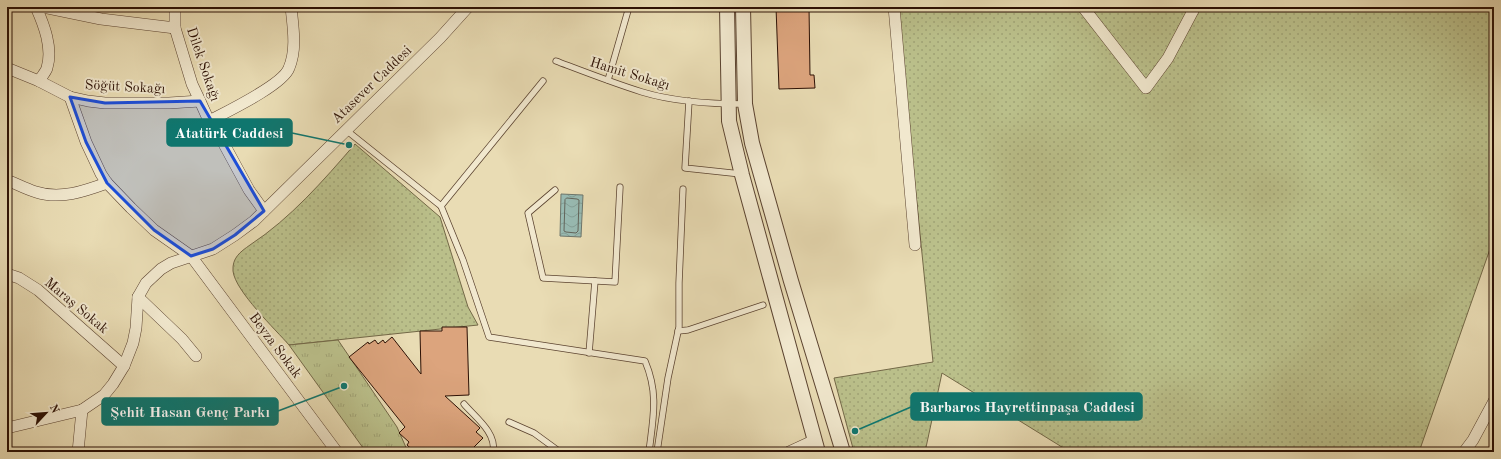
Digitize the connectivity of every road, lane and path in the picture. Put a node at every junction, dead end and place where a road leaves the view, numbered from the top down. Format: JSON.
{"nodes":[{"id":1,"x":36,"y":7,"type":"edge"},
{"id":2,"x":43,"y":7,"type":"edge"},
{"id":3,"x":176,"y":7,"type":"edge"},
{"id":4,"x":291,"y":7,"type":"edge"},
{"id":5,"x":468,"y":7,"type":"edge"},
{"id":6,"x":630,"y":7,"type":"edge"},
{"id":7,"x":727,"y":7,"type":"edge"},
{"id":8,"x":743,"y":7,"type":"edge"},
{"id":9,"x":894,"y":7,"type":"edge"},
{"id":10,"x":1084,"y":7,"type":"edge"},
{"id":11,"x":1195,"y":7,"type":"edge"},
{"id":12,"x":175,"y":28,"type":"junction"},
{"id":13,"x":556,"y":61,"type":"dead end"},
{"id":14,"x":7,"y":68,"type":"edge"},
{"id":15,"x":608,"y":80,"type":"junction"},
{"id":16,"x":38,"y":81,"type":"junction"},
{"id":17,"x":543,"y":81,"type":"dead end"},
{"id":18,"x":70,"y":97,"type":"junction"},
{"id":19,"x":689,"y":101,"type":"junction"},
{"id":20,"x":200,"y":102,"type":"junction"},
{"id":21,"x":728,"y":104,"type":"junction"},
{"id":22,"x":745,"y":104,"type":"junction"},
{"id":23,"x":209,"y":121,"type":"junction"},
{"id":24,"x":346,"y":130,"type":"junction"},
{"id":25,"x":742,"y":175,"type":"junction"},
{"id":26,"x":7,"y":180,"type":"edge"},
{"id":27,"x":107,"y":183,"type":"junction"},
{"id":28,"x":620,"y":187,"type":"dead end"},
{"id":29,"x":683,"y":189,"type":"dead end"},
{"id":30,"x":555,"y":190,"type":"dead end"},
{"id":31,"x":441,"y":206,"type":"junction"},
{"id":32,"x":264,"y":211,"type":"junction"},
{"id":33,"x":915,"y":245,"type":"dead end"},
{"id":34,"x":191,"y":256,"type":"junction"},
{"id":35,"x":7,"y":274,"type":"edge"},
{"id":36,"x":595,"y":281,"type":"junction"},
{"id":37,"x":138,"y":297,"type":"junction"},
{"id":38,"x":763,"y":305,"type":"dead end"},
{"id":39,"x":678,"y":331,"type":"junction"},
{"id":40,"x":589,"y":353,"type":"junction"},
{"id":41,"x":196,"y":356,"type":"dead end"},
{"id":42,"x":124,"y":366,"type":"junction"},
{"id":43,"x":1494,"y":401,"type":"edge"},
{"id":44,"x":464,"y":404,"type":"dead end"},
{"id":45,"x":82,"y":410,"type":"junction"},
{"id":46,"x":509,"y":422,"type":"dead end"},
{"id":47,"x":7,"y":428,"type":"edge"},
{"id":48,"x":816,"y":446,"type":"edge"},
{"id":49,"x":78,"y":452,"type":"edge"},
{"id":50,"x":337,"y":452,"type":"edge"},
{"id":51,"x":493,"y":452,"type":"edge"},
{"id":52,"x":560,"y":452,"type":"edge"},
{"id":53,"x":649,"y":452,"type":"edge"},
{"id":54,"x":657,"y":452,"type":"edge"},
{"id":55,"x":789,"y":452,"type":"edge"},
{"id":56,"x":843,"y":452,"type":"edge"},
{"id":57,"x":1464,"y":452,"type":"edge"}],
"edges":[{"from":1,"to":16,"type":"street"},
{"from":2,"to":12,"type":"street"},
{"from":3,"to":12,"type":"street","name":"Dilek Sokağı"},
{"from":4,"to":23,"type":"street"},
{"from":5,"to":24,"type":"street","name":"Atasever Caddesi"},
{"from":6,"to":15,"type":"lane"},
{"from":7,"to":21,"type":"street"},
{"from":8,"to":22,"type":"street"},
{"from":9,"to":33,"type":"street"},
{"from":10,"to":11,"type":"street"},
{"from":12,"to":20,"type":"street","name":"Dilek Sokağı"},
{"from":13,"to":15,"type":"lane","name":"Hamit Sokağı"},
{"from":14,"to":16,"type":"street","name":"Söğüt Sokağı"},
{"from":15,"to":19,"type":"lane","name":"Hamit Sokağı"},
{"from":16,"to":18,"type":"street","name":"Söğüt Sokağı"},
{"from":17,"to":31,"type":"lane"},
{"from":18,"to":20,"type":"street","name":"Söğüt Sokağı"},
{"from":18,"to":27,"type":"street","name":"Beyza Sokak"},
{"from":19,"to":21,"type":"lane","name":"Hamit Sokağı"},
{"from":19,"to":25,"type":"lane"},
{"from":20,"to":23,"type":"street","name":"Dilek Sokağı"},
{"from":21,"to":22,"type":"lane","name":"Hamit Sokağı"},
{"from":21,"to":25,"type":"street"},
{"from":22,"to":56,"type":"street"},
{"from":23,"to":32,"type":"street","name":"Dilek Sokağı"},
{"from":24,"to":31,"type":"lane"},
{"from":24,"to":32,"type":"street","name":"Atasever Caddesi"},
{"from":25,"to":48,"type":"street"},
{"from":26,"to":27,"type":"street"},
{"from":27,"to":34,"type":"street","name":"Beyza Sokak"},
{"from":28,"to":36,"type":"lane"},
{"from":29,"to":39,"type":"lane"},
{"from":30,"to":36,"type":"lane"},
{"from":31,"to":40,"type":"lane"},
{"from":32,"to":34,"type":"street","name":"Atasever Caddesi"},
{"from":34,"to":37,"type":"street","name":"Atasever Caddesi"},
{"from":34,"to":50,"type":"street","name":"Beyza Sokak"},
{"from":35,"to":42,"type":"street","name":"Maraş Sokak"},
{"from":36,"to":40,"type":"lane"},
{"from":37,"to":41,"type":"street"},
{"from":37,"to":42,"type":"street","name":"Atasever Caddesi"},
{"from":38,"to":39,"type":"lane"},
{"from":39,"to":54,"type":"lane"},
{"from":40,"to":53,"type":"lane"},
{"from":42,"to":45,"type":"street","name":"Atasever Caddesi"},
{"from":43,"to":57,"type":"street"},
{"from":44,"to":51,"type":"lane"},
{"from":45,"to":47,"type":"street","name":"Atasever Caddesi"},
{"from":45,"to":49,"type":"street"},
{"from":46,"to":52,"type":"lane"},
{"from":48,"to":55,"type":"street"}]}
